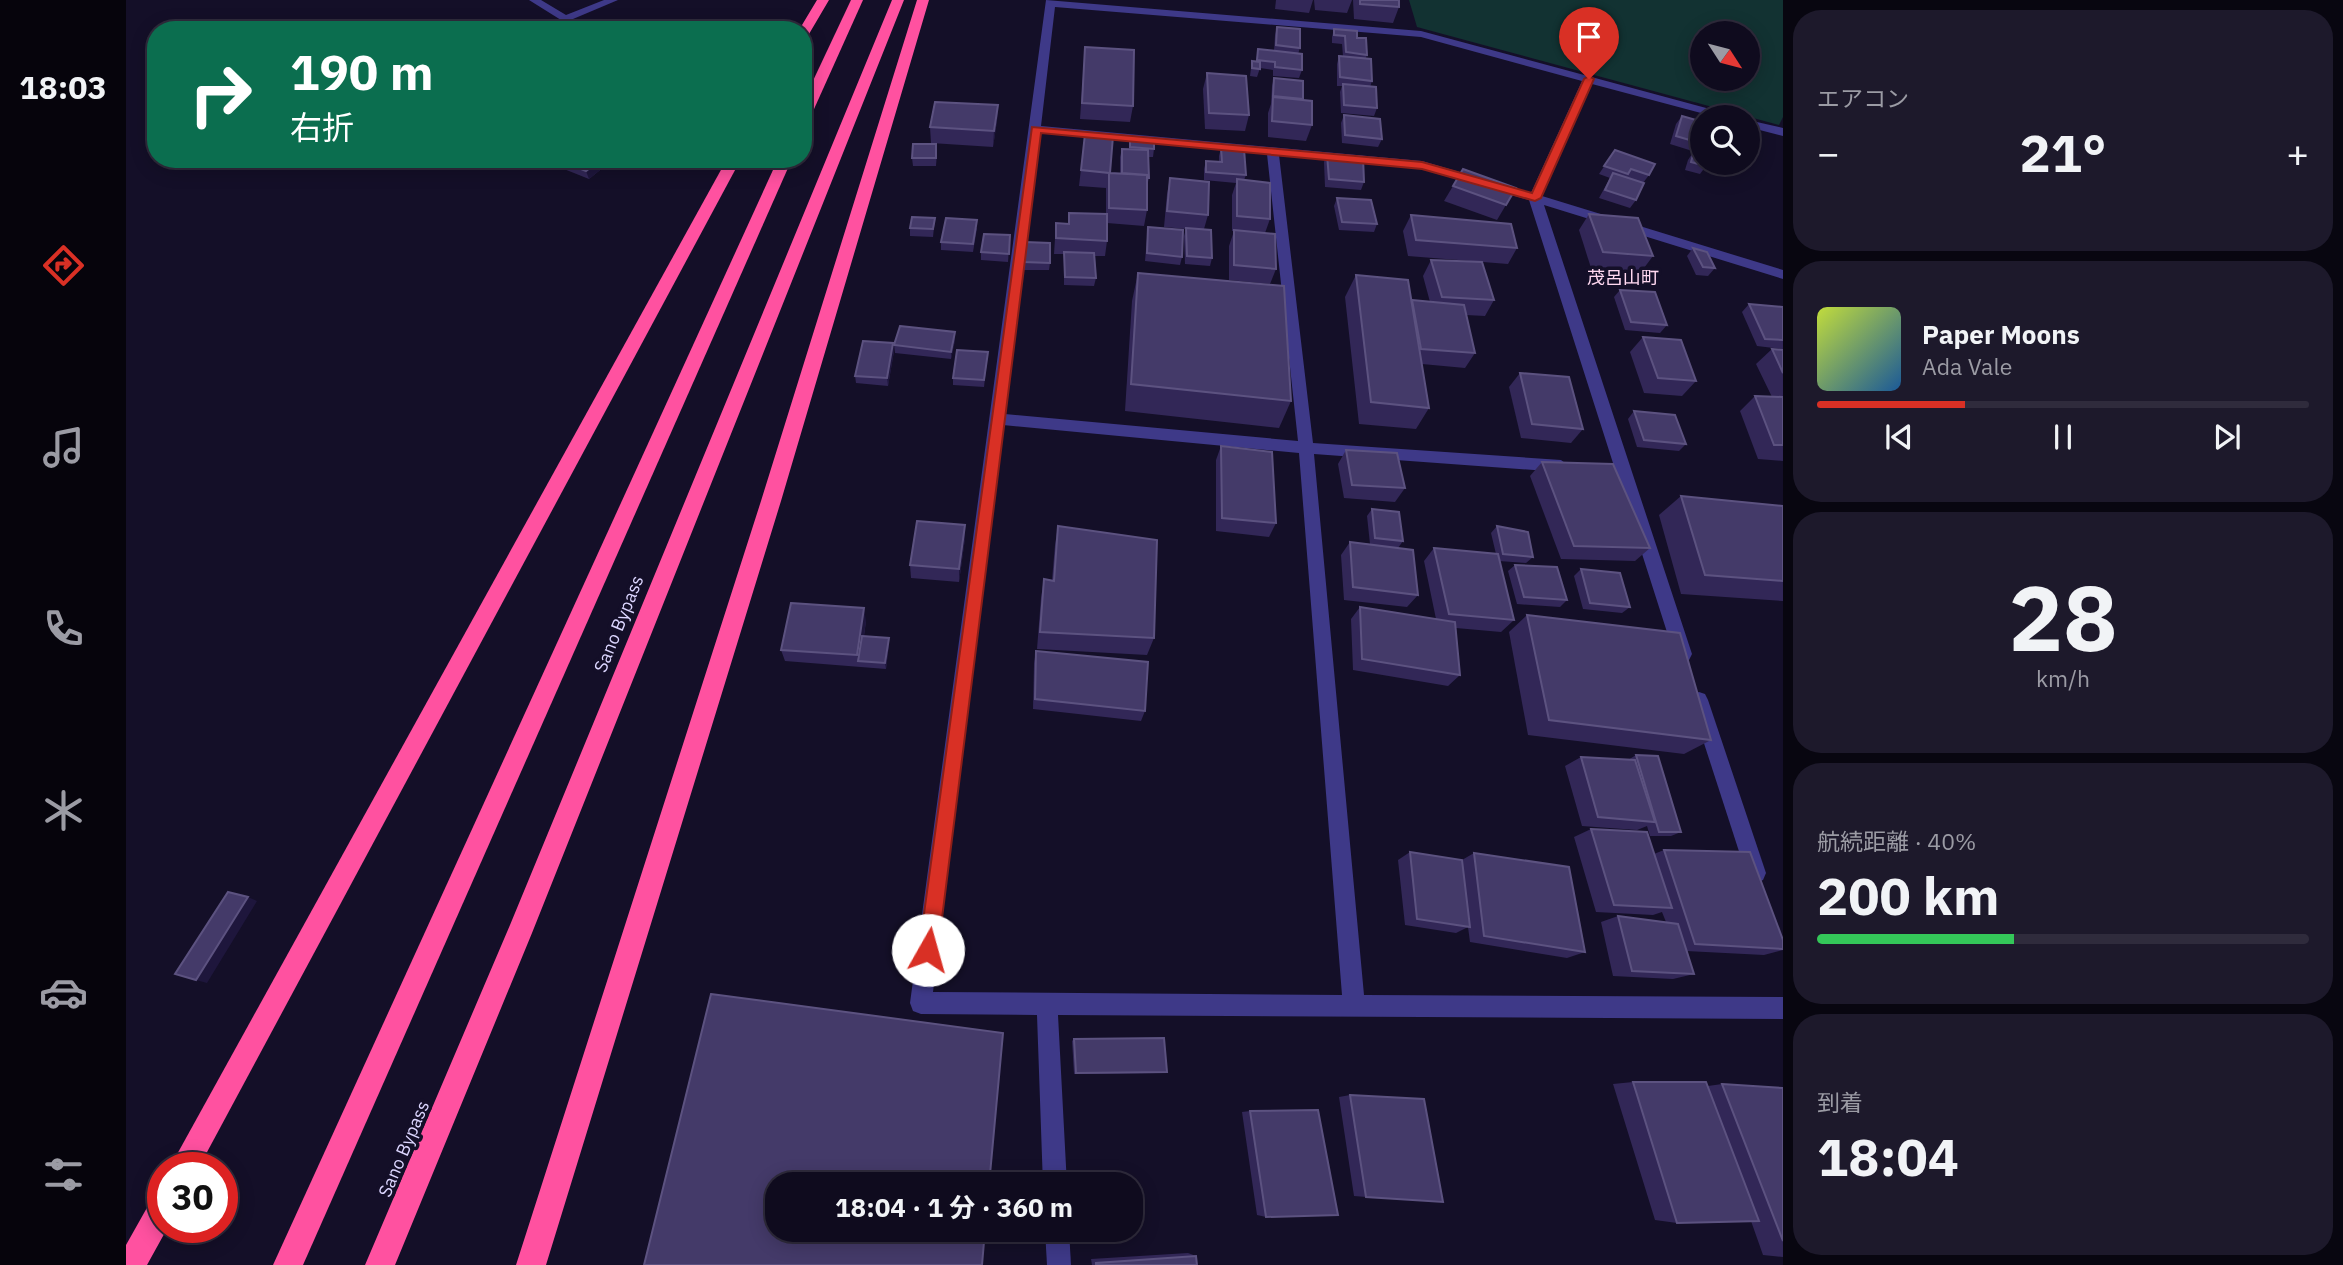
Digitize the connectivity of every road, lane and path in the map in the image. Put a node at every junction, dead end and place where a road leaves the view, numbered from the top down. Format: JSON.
{"nodes":[{"id":1,"x":534,"y":0,"type":"edge"},
{"id":2,"x":613,"y":0,"type":"edge"},
{"id":3,"x":823,"y":0,"type":"edge"},
{"id":4,"x":857,"y":0,"type":"edge"},
{"id":5,"x":923,"y":0,"type":"edge"},
{"id":6,"x":1050,"y":2,"type":"edge"},
{"id":7,"x":895,"y":7,"type":"edge"},
{"id":8,"x":565,"y":19,"type":"junction"},
{"id":9,"x":569,"y":21,"type":"edge"},
{"id":10,"x":811,"y":21,"type":"edge"},
{"id":11,"x":1589,"y":79,"type":"junction"},
{"id":12,"x":812,"y":98,"type":"edge"},
{"id":13,"x":1690,"y":107,"type":"edge"},
{"id":14,"x":1760,"y":126,"type":"edge"},
{"id":15,"x":1036,"y":129,"type":"junction"},
{"id":16,"x":1783,"y":132,"type":"edge"},
{"id":17,"x":1273,"y":152,"type":"junction"},
{"id":18,"x":729,"y":168,"type":"edge"},
{"id":19,"x":781,"y":168,"type":"edge"},
{"id":20,"x":1535,"y":198,"type":"junction"},
{"id":21,"x":1783,"y":275,"type":"edge"},
{"id":22,"x":996,"y":419,"type":"junction"},
{"id":23,"x":1306,"y":447,"type":"junction"},
{"id":24,"x":1581,"y":467,"type":"edge"},
{"id":25,"x":1761,"y":887,"type":"edge"},
{"id":26,"x":1047,"y":1003,"type":"junction"},
{"id":27,"x":1354,"y":1006,"type":"junction"},
{"id":28,"x":1783,"y":1008,"type":"edge"},
{"id":29,"x":192,"y":1152,"type":"edge"},
{"id":30,"x":1054,"y":1172,"type":"edge"},
{"id":31,"x":147,"y":1236,"type":"edge"},
{"id":32,"x":1058,"y":1242,"type":"edge"},
{"id":33,"x":131,"y":1265,"type":"edge"},
{"id":34,"x":288,"y":1265,"type":"edge"},
{"id":35,"x":380,"y":1265,"type":"edge"},
{"id":36,"x":531,"y":1265,"type":"edge"},
{"id":37,"x":1059,"y":1265,"type":"edge"}],
"edges":[{"from":1,"to":8,"type":"street"},
{"from":2,"to":8,"type":"street"},
{"from":3,"to":10,"type":"highway"},
{"from":4,"to":12,"type":"highway"},
{"from":5,"to":36,"type":"highway"},
{"from":6,"to":11,"type":"street"},
{"from":6,"to":15,"type":"street"},
{"from":7,"to":35,"type":"highway","name":"Sano Bypass"},
{"from":8,"to":9,"type":"street"},
{"from":11,"to":13,"type":"street"},
{"from":11,"to":20,"type":"street"},
{"from":14,"to":16,"type":"street"},
{"from":15,"to":17,"type":"street"},
{"from":15,"to":22,"type":"street"},
{"from":17,"to":20,"type":"street"},
{"from":17,"to":23,"type":"street"},
{"from":18,"to":29,"type":"highway"},
{"from":19,"to":34,"type":"highway"},
{"from":20,"to":21,"type":"street"},
{"from":20,"to":25,"type":"street"},
{"from":22,"to":23,"type":"street"},
{"from":22,"to":26,"type":"street"},
{"from":23,"to":24,"type":"street"},
{"from":23,"to":27,"type":"street"},
{"from":26,"to":27,"type":"street"},
{"from":26,"to":30,"type":"street"},
{"from":27,"to":28,"type":"street"},
{"from":31,"to":33,"type":"highway"},
{"from":32,"to":37,"type":"street"}]}
